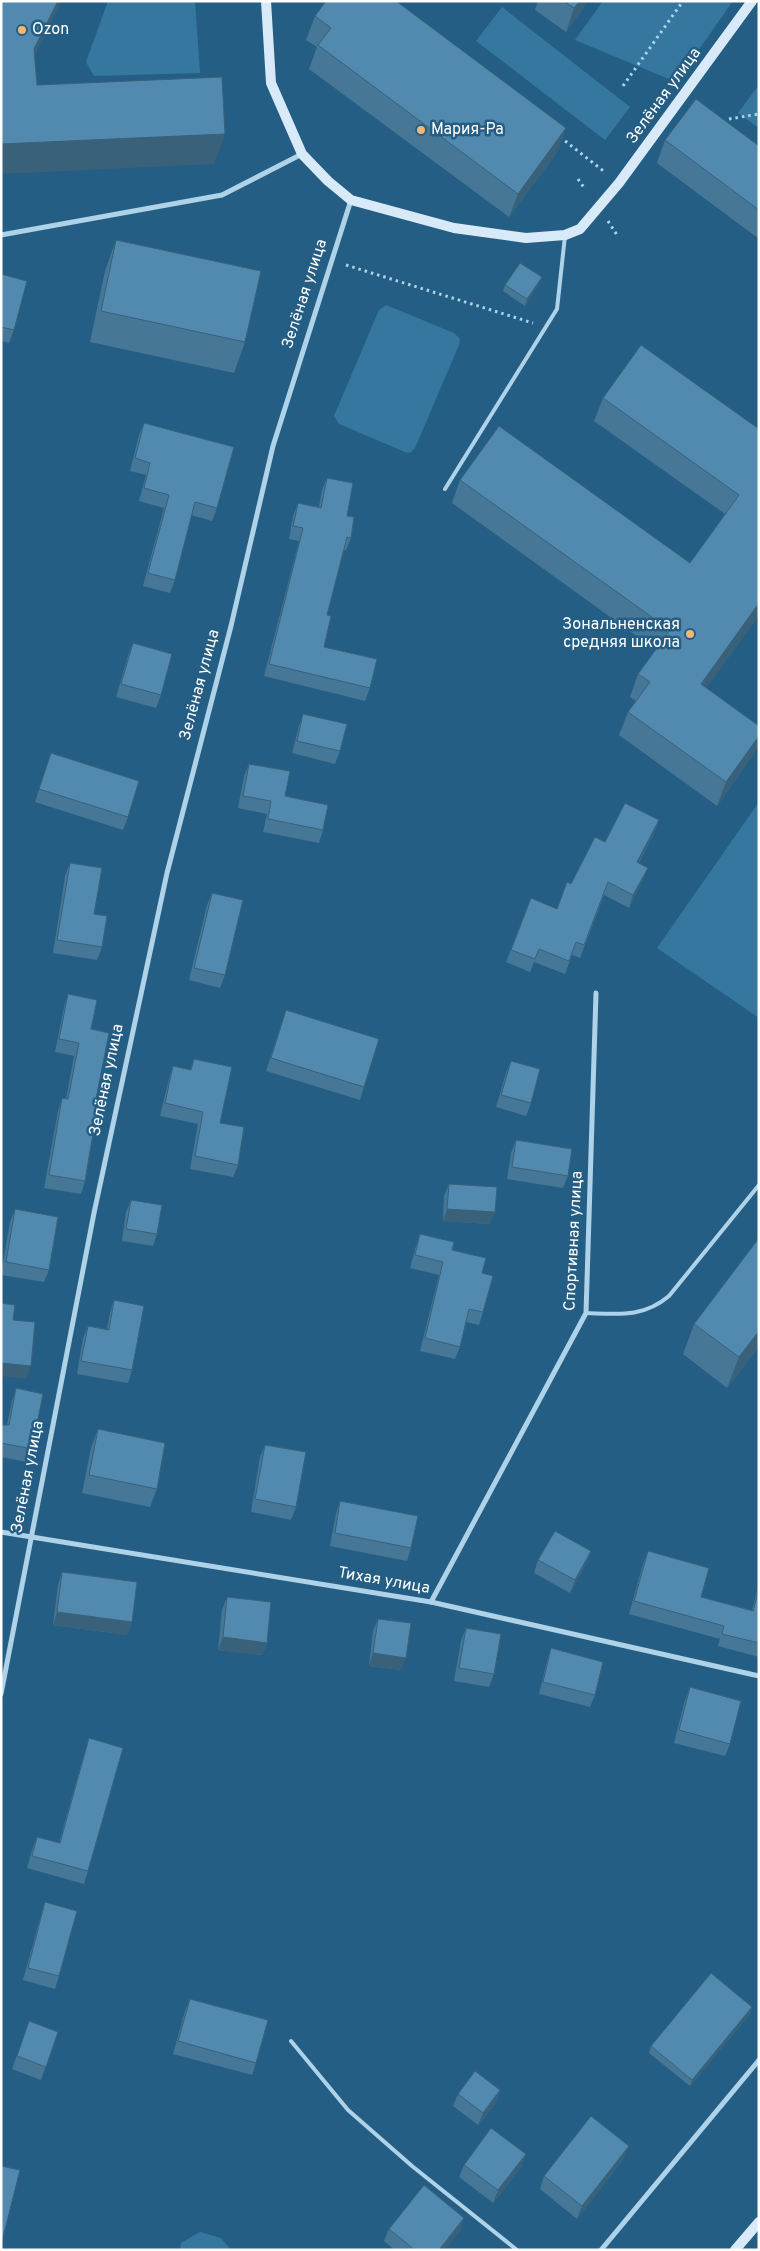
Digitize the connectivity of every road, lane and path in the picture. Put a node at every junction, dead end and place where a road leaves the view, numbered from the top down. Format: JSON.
{"nodes":[{"id":1,"x":266,"y":1,"type":"edge"},
{"id":2,"x":683,"y":1,"type":"edge"},
{"id":3,"x":752,"y":1,"type":"edge"},
{"id":4,"x":623,"y":86,"type":"dead end"},
{"id":5,"x":759,"y":114,"type":"edge"},
{"id":6,"x":729,"y":118,"type":"dead end"},
{"id":7,"x":556,"y":134,"type":"edge"},
{"id":8,"x":302,"y":154,"type":"junction"},
{"id":9,"x":578,"y":179,"type":"dead end"},
{"id":10,"x":619,"y":183,"type":"junction"},
{"id":11,"x":585,"y":189,"type":"dead end"},
{"id":12,"x":351,"y":200,"type":"junction"},
{"id":13,"x":608,"y":222,"type":"dead end"},
{"id":14,"x":1,"y":235,"type":"edge"},
{"id":15,"x":565,"y":235,"type":"junction"},
{"id":16,"x":618,"y":235,"type":"dead end"},
{"id":17,"x":331,"y":261,"type":"junction"},
{"id":18,"x":546,"y":327,"type":"junction"},
{"id":19,"x":445,"y":489,"type":"dead end"},
{"id":20,"x":596,"y":993,"type":"dead end"},
{"id":21,"x":759,"y":1185,"type":"edge"},
{"id":22,"x":586,"y":1312,"type":"junction"},
{"id":23,"x":1,"y":1532,"type":"edge"},
{"id":24,"x":32,"y":1536,"type":"junction"},
{"id":25,"x":431,"y":1602,"type":"junction"},
{"id":26,"x":759,"y":1676,"type":"edge"},
{"id":27,"x":1,"y":1694,"type":"edge"},
{"id":28,"x":291,"y":2041,"type":"dead end"},
{"id":29,"x":759,"y":2060,"type":"edge"},
{"id":30,"x":759,"y":2222,"type":"edge"},
{"id":31,"x":517,"y":2250,"type":"edge"},
{"id":32,"x":601,"y":2250,"type":"edge"},
{"id":33,"x":735,"y":2250,"type":"edge"}],
"edges":[{"from":1,"to":8,"type":"street"},
{"from":2,"to":4,"type":"path"},
{"from":3,"to":10,"type":"street","name":"Зелёная улица"},
{"from":5,"to":6,"type":"path"},
{"from":7,"to":10,"type":"path"},
{"from":8,"to":12,"type":"street"},
{"from":8,"to":14,"type":"street"},
{"from":9,"to":11,"type":"path"},
{"from":10,"to":15,"type":"street","name":"Зелёная улица"},
{"from":12,"to":15,"type":"street","name":"Зелёная улица"},
{"from":12,"to":17,"type":"street","name":"Зелёная улица"},
{"from":13,"to":16,"type":"path"},
{"from":15,"to":18,"type":"lane"},
{"from":17,"to":18,"type":"path"},
{"from":17,"to":24,"type":"street","name":"Зелёная улица"},
{"from":18,"to":19,"type":"lane"},
{"from":20,"to":22,"type":"street","name":"Спортивная улица"},
{"from":21,"to":22,"type":"lane"},
{"from":22,"to":25,"type":"street","name":"Спортивная улица"},
{"from":23,"to":24,"type":"street","name":"Тихая улица"},
{"from":24,"to":25,"type":"street","name":"Тихая улица"},
{"from":24,"to":27,"type":"street","name":"Зелёная улица"},
{"from":25,"to":26,"type":"street","name":"Тихая улица"},
{"from":28,"to":31,"type":"lane"},
{"from":29,"to":32,"type":"street"},
{"from":30,"to":33,"type":"street"}]}
